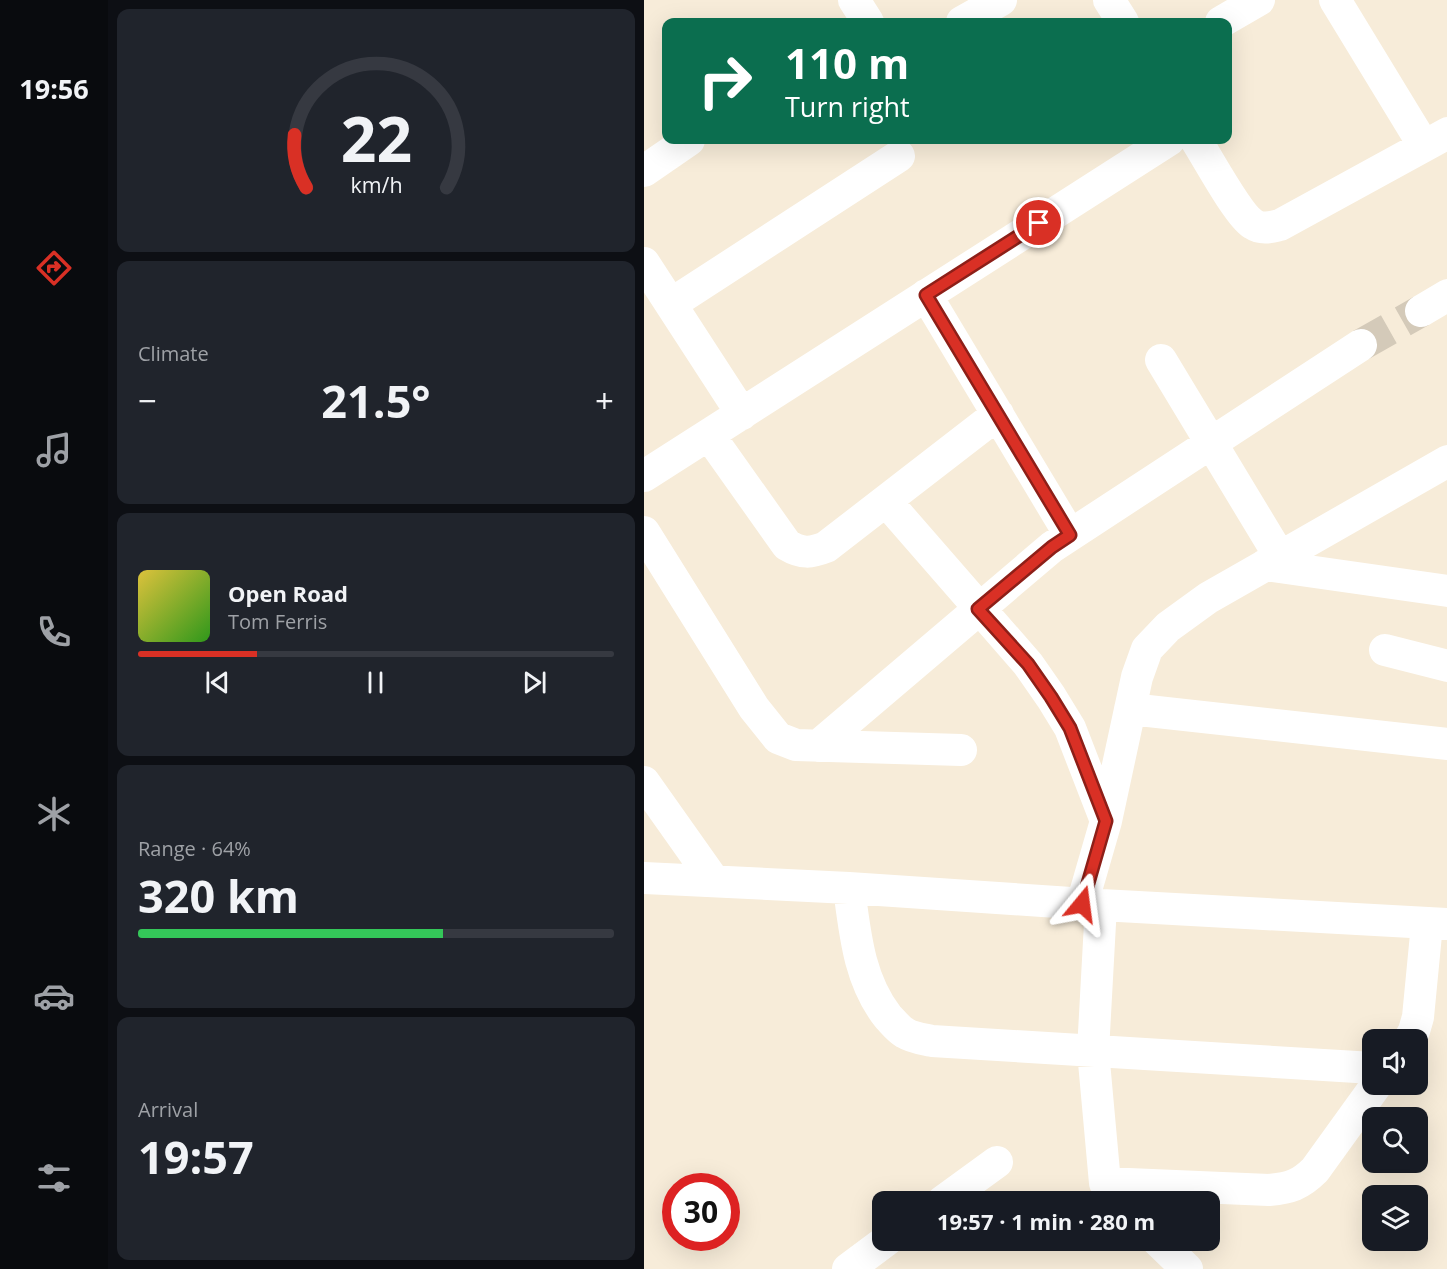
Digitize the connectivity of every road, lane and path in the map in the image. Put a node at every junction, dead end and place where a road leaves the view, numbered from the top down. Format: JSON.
{"nodes":[{"id":1,"x":854,"y":0,"type":"edge"},
{"id":2,"x":1001,"y":0,"type":"edge"},
{"id":3,"x":1109,"y":0,"type":"edge"},
{"id":4,"x":1259,"y":0,"type":"edge"},
{"id":5,"x":1335,"y":0,"type":"edge"},
{"id":6,"x":865,"y":18,"type":"edge"},
{"id":7,"x":969,"y":18,"type":"edge"},
{"id":8,"x":1120,"y":18,"type":"edge"},
{"id":9,"x":1228,"y":18,"type":"edge"},
{"id":10,"x":1436,"y":139,"type":"edge"},
{"id":11,"x":683,"y":144,"type":"edge"},
{"id":12,"x":1163,"y":144,"type":"edge"},
{"id":13,"x":1199,"y":144,"type":"edge"},
{"id":14,"x":899,"y":156,"type":"dead end"},
{"id":15,"x":644,"y":171,"type":"edge"},
{"id":16,"x":644,"y":263,"type":"edge"},
{"id":17,"x":926,"y":295,"type":"junction"},
{"id":18,"x":1448,"y":296,"type":"edge"},
{"id":19,"x":671,"y":304,"type":"junction"},
{"id":20,"x":1421,"y":311,"type":"tunnel mouth"},
{"id":21,"x":1361,"y":345,"type":"tunnel mouth"},
{"id":22,"x":1161,"y":360,"type":"dead end"},
{"id":23,"x":742,"y":414,"type":"junction"},
{"id":24,"x":998,"y":414,"type":"junction"},
{"id":25,"x":709,"y":435,"type":"junction"},
{"id":26,"x":1211,"y":443,"type":"junction"},
{"id":27,"x":1448,"y":460,"type":"edge"},
{"id":28,"x":645,"y":472,"type":"edge"},
{"id":29,"x":886,"y":501,"type":"junction"},
{"id":30,"x":644,"y":532,"type":"edge"},
{"id":31,"x":1070,"y":535,"type":"junction"},
{"id":32,"x":1272,"y":561,"type":"junction"},
{"id":33,"x":1448,"y":591,"type":"edge"},
{"id":34,"x":978,"y":609,"type":"junction"},
{"id":35,"x":1385,"y":650,"type":"dead end"},
{"id":36,"x":1448,"y":666,"type":"edge"},
{"id":37,"x":1130,"y":709,"type":"junction"},
{"id":38,"x":1448,"y":744,"type":"edge"},
{"id":39,"x":818,"y":746,"type":"junction"},
{"id":40,"x":961,"y":750,"type":"dead end"},
{"id":41,"x":644,"y":782,"type":"edge"},
{"id":42,"x":1106,"y":821,"type":"junction"},
{"id":43,"x":644,"y":878,"type":"edge"},
{"id":44,"x":714,"y":881,"type":"junction"},
{"id":45,"x":849,"y":888,"type":"junction"},
{"id":46,"x":1091,"y":905,"type":"junction"},
{"id":47,"x":1437,"y":924,"type":"edge"},
{"id":48,"x":1415,"y":1029,"type":"edge"},
{"id":49,"x":1093,"y":1051,"type":"junction"},
{"id":50,"x":1362,"y":1067,"type":"edge"},
{"id":51,"x":1369,"y":1095,"type":"edge"},
{"id":52,"x":997,"y":1162,"type":"dead end"},
{"id":53,"x":957,"y":1191,"type":"edge"},
{"id":54,"x":1111,"y":1191,"type":"edge"},
{"id":55,"x":1190,"y":1191,"type":"edge"},
{"id":56,"x":872,"y":1251,"type":"edge"},
{"id":57,"x":1168,"y":1251,"type":"edge"},
{"id":58,"x":848,"y":1269,"type":"edge"},
{"id":59,"x":1187,"y":1269,"type":"edge"}],
"edges":[{"from":1,"to":6,"type":"street"},
{"from":2,"to":7,"type":"street"},
{"from":3,"to":8,"type":"street"},
{"from":4,"to":9,"type":"street"},
{"from":5,"to":10,"type":"street"},
{"from":10,"to":13,"type":"street"},
{"from":11,"to":15,"type":"street"},
{"from":12,"to":17,"type":"street"},
{"from":14,"to":19,"type":"street"},
{"from":16,"to":19,"type":"street"},
{"from":17,"to":23,"type":"street"},
{"from":17,"to":24,"type":"street"},
{"from":18,"to":20,"type":"street"},
{"from":19,"to":23,"type":"street"},
{"from":21,"to":26,"type":"street"},
{"from":22,"to":26,"type":"street"},
{"from":23,"to":25,"type":"street"},
{"from":24,"to":29,"type":"street"},
{"from":24,"to":31,"type":"street"},
{"from":25,"to":28,"type":"street"},
{"from":25,"to":29,"type":"street"},
{"from":26,"to":31,"type":"street"},
{"from":26,"to":32,"type":"street"},
{"from":27,"to":32,"type":"street"},
{"from":29,"to":34,"type":"street"},
{"from":30,"to":39,"type":"street"},
{"from":31,"to":34,"type":"street"},
{"from":32,"to":33,"type":"street"},
{"from":32,"to":37,"type":"street"},
{"from":34,"to":39,"type":"street"},
{"from":34,"to":42,"type":"street"},
{"from":35,"to":36,"type":"street"},
{"from":37,"to":38,"type":"street"},
{"from":37,"to":42,"type":"street"},
{"from":39,"to":40,"type":"street"},
{"from":41,"to":44,"type":"street"},
{"from":42,"to":46,"type":"street"},
{"from":43,"to":44,"type":"street"},
{"from":44,"to":45,"type":"street"},
{"from":45,"to":46,"type":"street"},
{"from":45,"to":49,"type":"street"},
{"from":46,"to":47,"type":"street"},
{"from":46,"to":49,"type":"street"},
{"from":47,"to":48,"type":"street"},
{"from":49,"to":50,"type":"street"},
{"from":49,"to":54,"type":"street"},
{"from":51,"to":55,"type":"street"},
{"from":52,"to":53,"type":"street"},
{"from":56,"to":58,"type":"street"},
{"from":57,"to":59,"type":"street"}]}
